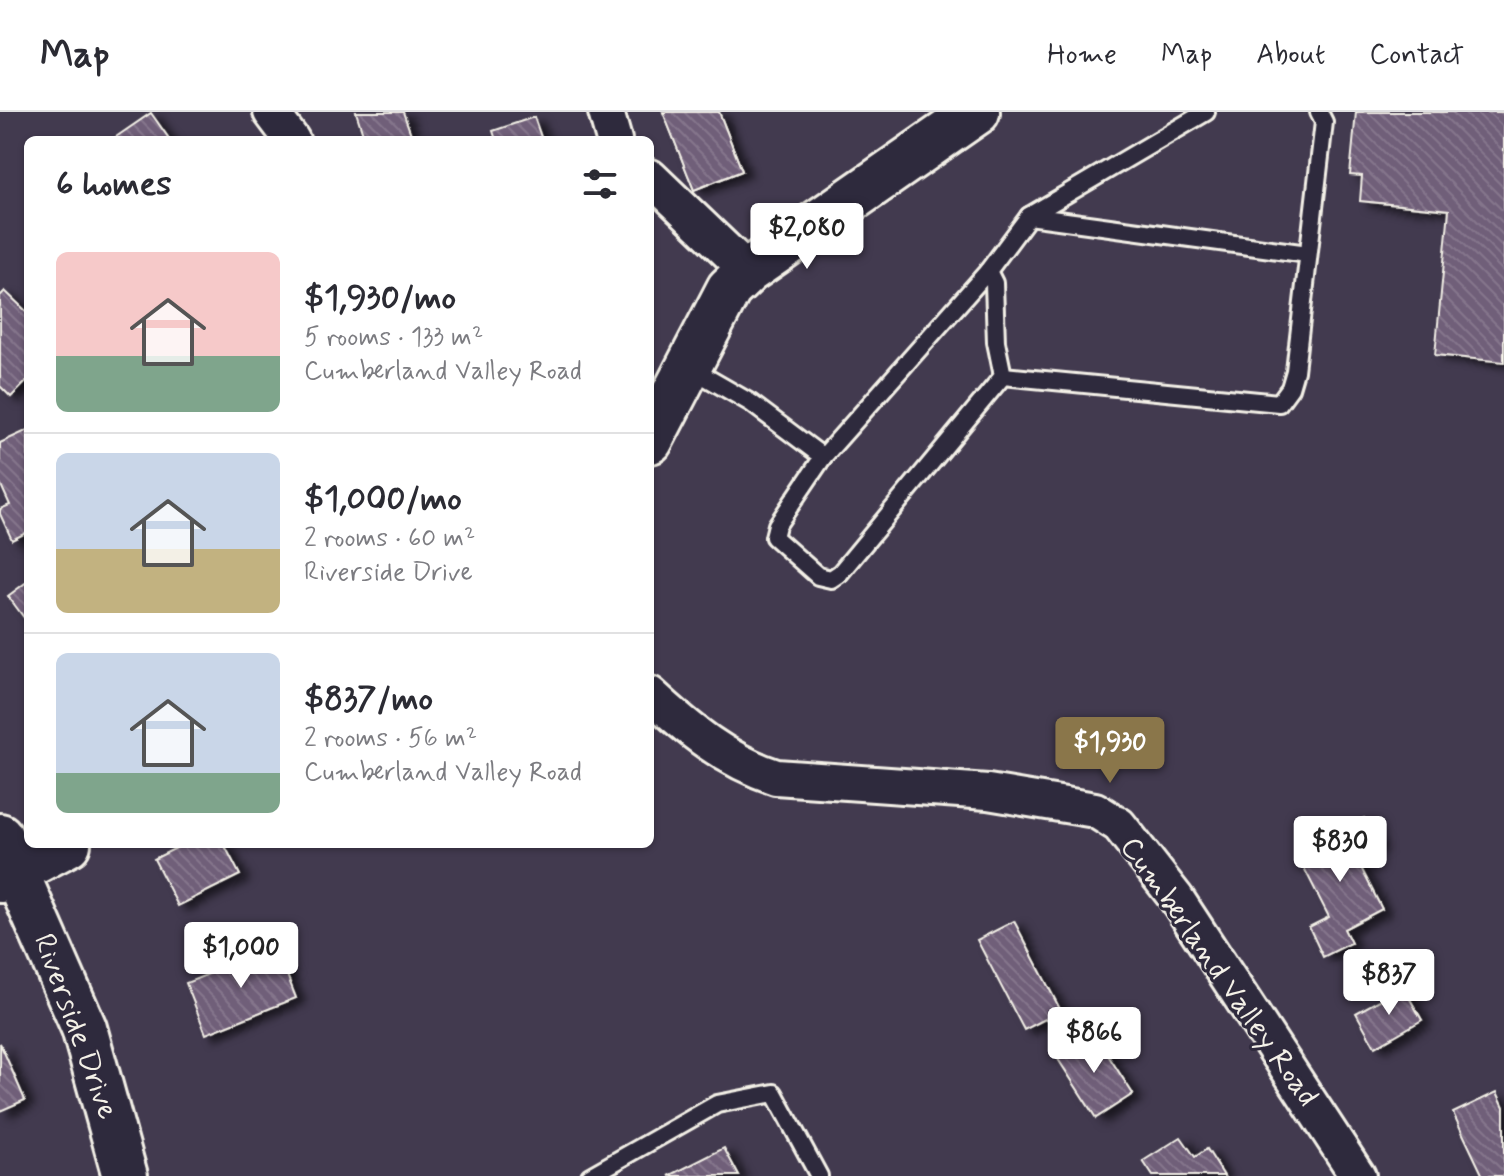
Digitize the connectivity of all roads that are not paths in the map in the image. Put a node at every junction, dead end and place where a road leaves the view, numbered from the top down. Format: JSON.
{"nodes":[{"id":1,"x":271,"y":112,"type":"edge"},
{"id":2,"x":606,"y":112,"type":"edge"},
{"id":3,"x":977,"y":112,"type":"edge"},
{"id":4,"x":1206,"y":112,"type":"edge"},
{"id":5,"x":1319,"y":112,"type":"edge"},
{"id":6,"x":289,"y":136,"type":"edge"},
{"id":7,"x":613,"y":136,"type":"edge"},
{"id":8,"x":654,"y":181,"type":"edge"},
{"id":9,"x":1029,"y":216,"type":"junction"},
{"id":10,"x":1308,"y":254,"type":"junction"},
{"id":11,"x":748,"y":271,"type":"junction"},
{"id":12,"x":988,"y":271,"type":"junction"},
{"id":13,"x":689,"y":367,"type":"junction"},
{"id":14,"x":1003,"y":376,"type":"junction"},
{"id":15,"x":654,"y":433,"type":"edge"},
{"id":16,"x":823,"y":457,"type":"junction"},
{"id":17,"x":654,"y":698,"type":"edge"},
{"id":18,"x":54,"y":848,"type":"edge"},
{"id":19,"x":6,"y":862,"type":"edge"},
{"id":20,"x":125,"y":1176,"type":"edge"},
{"id":21,"x":590,"y":1176,"type":"edge"},
{"id":22,"x":819,"y":1176,"type":"edge"},
{"id":23,"x":1358,"y":1176,"type":"edge"}],
"edges":[{"from":1,"to":6,"type":"street"},
{"from":2,"to":7,"type":"street"},
{"from":3,"to":11,"type":"street"},
{"from":4,"to":9,"type":"lane"},
{"from":5,"to":10,"type":"lane"},
{"from":8,"to":11,"type":"street"},
{"from":9,"to":10,"type":"lane"},
{"from":9,"to":12,"type":"lane"},
{"from":10,"to":14,"type":"lane"},
{"from":11,"to":13,"type":"street"},
{"from":12,"to":14,"type":"lane"},
{"from":12,"to":16,"type":"lane"},
{"from":13,"to":15,"type":"street"},
{"from":13,"to":16,"type":"lane"},
{"from":14,"to":16,"type":"lane"},
{"from":17,"to":23,"type":"street","name":"Cumberland Valley Road"},
{"from":18,"to":19,"type":"street"},
{"from":19,"to":20,"type":"street","name":"Riverside Drive"},
{"from":21,"to":22,"type":"lane"}]}
